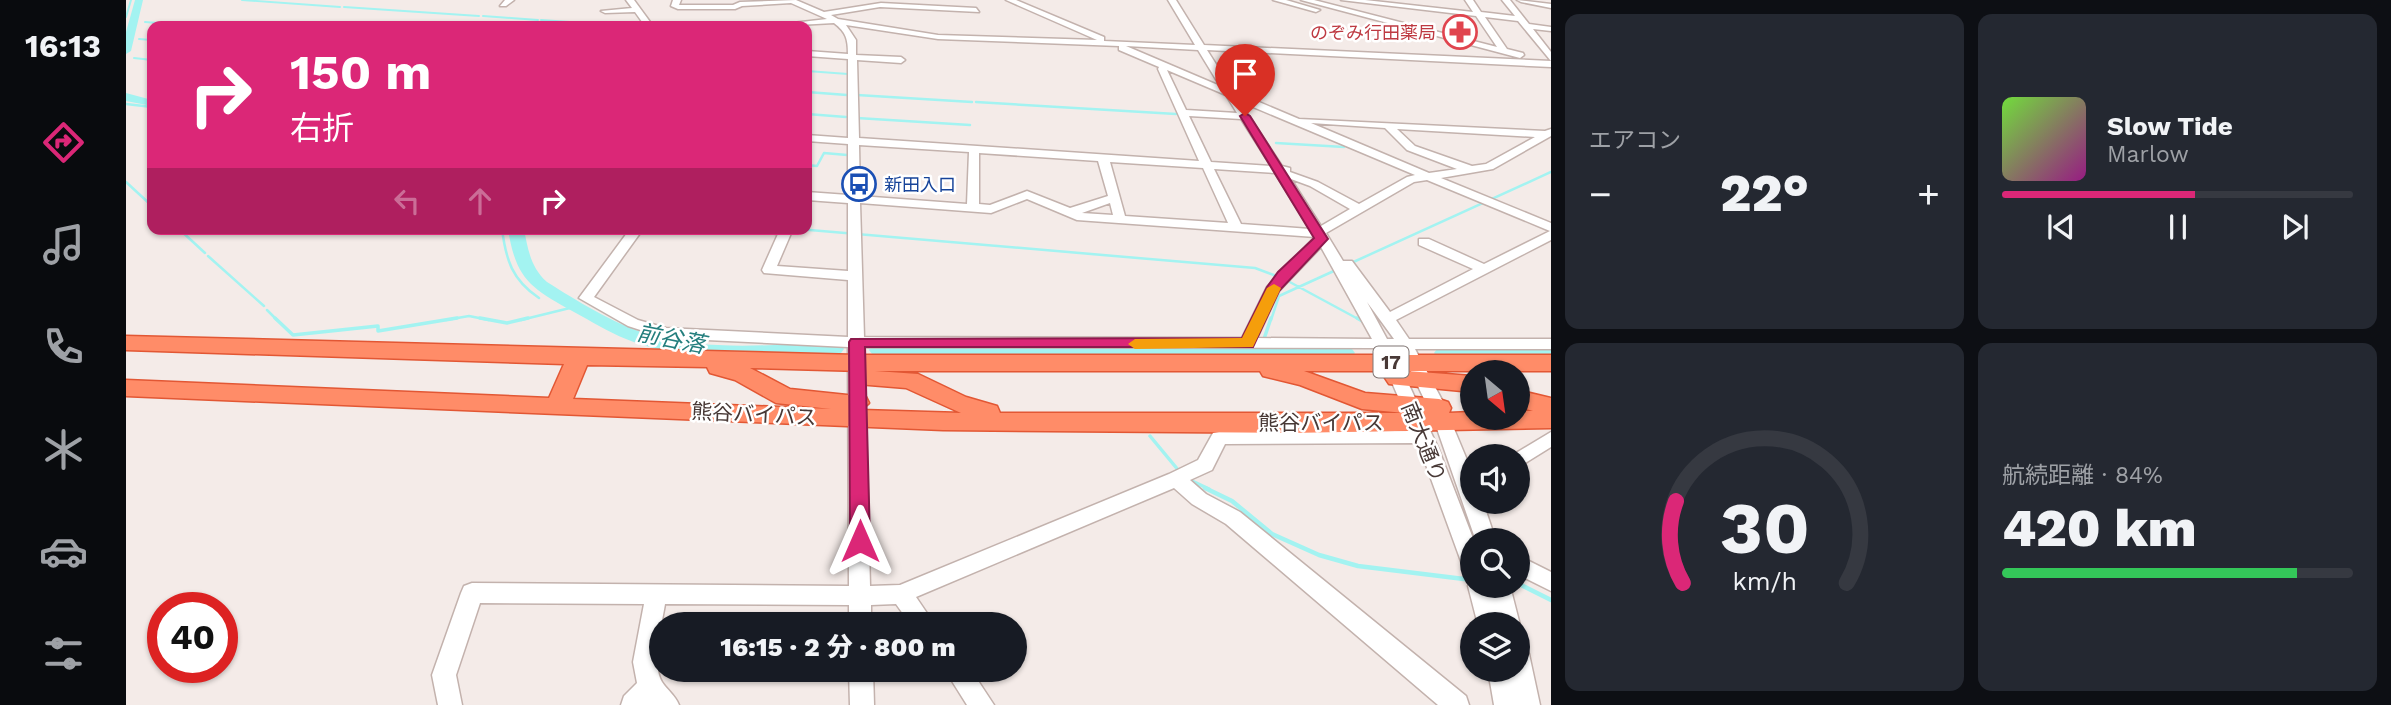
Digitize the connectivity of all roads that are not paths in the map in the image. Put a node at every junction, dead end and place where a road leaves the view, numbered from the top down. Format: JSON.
{"nodes":[{"id":1,"x":630,"y":0,"type":"edge"},
{"id":2,"x":677,"y":0,"type":"edge"},
{"id":3,"x":791,"y":0,"type":"edge"},
{"id":4,"x":852,"y":0,"type":"edge"},
{"id":5,"x":871,"y":0,"type":"edge"},
{"id":6,"x":976,"y":0,"type":"edge"},
{"id":7,"x":1010,"y":0,"type":"edge"},
{"id":8,"x":1172,"y":0,"type":"edge"},
{"id":9,"x":1178,"y":0,"type":"edge"},
{"id":10,"x":1277,"y":0,"type":"edge"},
{"id":11,"x":1305,"y":0,"type":"edge"},
{"id":12,"x":1345,"y":0,"type":"edge"},
{"id":13,"x":1419,"y":0,"type":"edge"},
{"id":14,"x":1469,"y":0,"type":"edge"},
{"id":15,"x":1506,"y":0,"type":"edge"},
{"id":16,"x":1521,"y":0,"type":"edge"},
{"id":17,"x":1434,"y":1,"type":"edge"},
{"id":18,"x":839,"y":2,"type":"dead end"},
{"id":19,"x":1385,"y":2,"type":"edge"},
{"id":20,"x":827,"y":3,"type":"dead end"},
{"id":21,"x":709,"y":4,"type":"edge"},
{"id":22,"x":1338,"y":4,"type":"edge"},
{"id":23,"x":802,"y":6,"type":"junction"},
{"id":24,"x":882,"y":6,"type":"junction"},
{"id":25,"x":1551,"y":6,"type":"edge"},
{"id":26,"x":687,"y":7,"type":"junction"},
{"id":27,"x":605,"y":10,"type":"dead end"},
{"id":28,"x":637,"y":10,"type":"junction"},
{"id":29,"x":976,"y":10,"type":"junction"},
{"id":30,"x":1439,"y":10,"type":"junction"},
{"id":31,"x":820,"y":14,"type":"junction"},
{"id":32,"x":1477,"y":14,"type":"junction"},
{"id":33,"x":690,"y":17,"type":"dead end"},
{"id":34,"x":1444,"y":19,"type":"dead end"},
{"id":35,"x":909,"y":20,"type":"dead end"},
{"id":36,"x":645,"y":21,"type":"edge"},
{"id":37,"x":834,"y":21,"type":"junction"},
{"id":38,"x":1390,"y":22,"type":"junction"},
{"id":39,"x":812,"y":23,"type":"edge"},
{"id":40,"x":1524,"y":23,"type":"junction"},
{"id":41,"x":854,"y":24,"type":"junction"},
{"id":42,"x":1377,"y":26,"type":"junction"},
{"id":43,"x":1448,"y":28,"type":"dead end"},
{"id":44,"x":1551,"y":29,"type":"edge"},
{"id":45,"x":908,"y":32,"type":"junction"},
{"id":46,"x":976,"y":38,"type":"junction"},
{"id":47,"x":1454,"y":38,"type":"junction"},
{"id":48,"x":1111,"y":43,"type":"junction"},
{"id":49,"x":1204,"y":48,"type":"junction"},
{"id":50,"x":1504,"y":51,"type":"junction"},
{"id":51,"x":812,"y":54,"type":"edge"},
{"id":52,"x":853,"y":57,"type":"junction"},
{"id":53,"x":901,"y":60,"type":"dead end"},
{"id":54,"x":1511,"y":62,"type":"junction"},
{"id":55,"x":1551,"y":62,"type":"edge"},
{"id":56,"x":1164,"y":66,"type":"junction"},
{"id":57,"x":1218,"y":76,"type":"junction"},
{"id":58,"x":1191,"y":77,"type":"junction"},
{"id":59,"x":1230,"y":94,"type":"junction"},
{"id":60,"x":1242,"y":99,"type":"junction"},
{"id":61,"x":1181,"y":113,"type":"junction"},
{"id":62,"x":1277,"y":114,"type":"junction"},
{"id":63,"x":1249,"y":116,"type":"junction"},
{"id":64,"x":1289,"y":119,"type":"junction"},
{"id":65,"x":1388,"y":125,"type":"junction"},
{"id":66,"x":1548,"y":133,"type":"edge"},
{"id":67,"x":812,"y":138,"type":"edge"},
{"id":68,"x":853,"y":142,"type":"junction"},
{"id":69,"x":974,"y":149,"type":"junction"},
{"id":70,"x":1104,"y":158,"type":"junction"},
{"id":71,"x":1205,"y":164,"type":"junction"},
{"id":72,"x":1285,"y":171,"type":"junction"},
{"id":73,"x":1475,"y":171,"type":"junction"},
{"id":74,"x":1424,"y":176,"type":"junction"},
{"id":75,"x":812,"y":196,"type":"edge"},
{"id":76,"x":1114,"y":198,"type":"junction"},
{"id":77,"x":854,"y":200,"type":"junction"},
{"id":78,"x":973,"y":208,"type":"junction"},
{"id":79,"x":1359,"y":209,"type":"junction"},
{"id":80,"x":1068,"y":213,"type":"junction"},
{"id":81,"x":1120,"y":219,"type":"junction"},
{"id":82,"x":1237,"y":227,"type":"junction"},
{"id":83,"x":1551,"y":228,"type":"edge"},
{"id":84,"x":1321,"y":234,"type":"junction"},
{"id":85,"x":632,"y":235,"type":"edge"},
{"id":86,"x":784,"y":235,"type":"edge"},
{"id":87,"x":1551,"y":235,"type":"edge"},
{"id":88,"x":1424,"y":242,"type":"dead end"},
{"id":89,"x":1344,"y":266,"type":"junction"},
{"id":90,"x":1483,"y":269,"type":"junction"},
{"id":91,"x":854,"y":276,"type":"junction"},
{"id":92,"x":1387,"y":319,"type":"junction"},
{"id":93,"x":126,"y":343,"type":"edge"},
{"id":94,"x":1247,"y":343,"type":"junction"},
{"id":95,"x":1551,"y":344,"type":"edge"},
{"id":96,"x":578,"y":358,"type":"junction"},
{"id":97,"x":656,"y":359,"type":"junction"},
{"id":98,"x":1402,"y":361,"type":"junction"},
{"id":99,"x":1230,"y":363,"type":"junction"},
{"id":100,"x":1551,"y":363,"type":"edge"},
{"id":101,"x":1460,"y":380,"type":"edge"},
{"id":102,"x":857,"y":381,"type":"junction"},
{"id":103,"x":126,"y":388,"type":"edge"},
{"id":104,"x":1530,"y":401,"type":"edge"},
{"id":105,"x":558,"y":405,"type":"junction"},
{"id":106,"x":1551,"y":407,"type":"edge"},
{"id":107,"x":1442,"y":415,"type":"junction"},
{"id":108,"x":1551,"y":419,"type":"edge"},
{"id":109,"x":1416,"y":421,"type":"junction"},
{"id":110,"x":1068,"y":422,"type":"junction"},
{"id":111,"x":1551,"y":438,"type":"edge"},
{"id":112,"x":1530,"y":452,"type":"edge"},
{"id":113,"x":1460,"y":465,"type":"edge"},
{"id":114,"x":1176,"y":480,"type":"junction"},
{"id":115,"x":1460,"y":533,"type":"edge"},
{"id":116,"x":1530,"y":571,"type":"edge"},
{"id":117,"x":1551,"y":582,"type":"edge"},
{"id":118,"x":901,"y":594,"type":"junction"},
{"id":119,"x":656,"y":595,"type":"junction"},
{"id":120,"x":860,"y":596,"type":"junction"},
{"id":121,"x":860,"y":612,"type":"edge"},
{"id":122,"x":914,"y":612,"type":"edge"},
{"id":123,"x":862,"y":682,"type":"edge"},
{"id":124,"x":966,"y":682,"type":"edge"},
{"id":125,"x":1502,"y":682,"type":"edge"},
{"id":126,"x":1523,"y":682,"type":"edge"},
{"id":127,"x":650,"y":687,"type":"junction"},
{"id":128,"x":450,"y":705,"type":"edge"},
{"id":129,"x":633,"y":705,"type":"edge"},
{"id":130,"x":667,"y":705,"type":"edge"},
{"id":131,"x":862,"y":705,"type":"edge"},
{"id":132,"x":982,"y":705,"type":"edge"},
{"id":133,"x":1457,"y":705,"type":"edge"},
{"id":134,"x":1506,"y":705,"type":"edge"},
{"id":135,"x":1528,"y":705,"type":"edge"}],
"edges":[{"from":1,"to":28,"type":"street"},
{"from":2,"to":26,"type":"street"},
{"from":3,"to":21,"type":"street"},
{"from":3,"to":23,"type":"street"},
{"from":4,"to":18,"type":"street"},
{"from":5,"to":24,"type":"street"},
{"from":6,"to":29,"type":"street"},
{"from":7,"to":48,"type":"street"},
{"from":8,"to":49,"type":"street","name":"南大通り"},
{"from":9,"to":49,"type":"street","name":"南大通り"},
{"from":10,"to":42,"type":"street"},
{"from":11,"to":22,"type":"street"},
{"from":12,"to":19,"type":"street"},
{"from":13,"to":17,"type":"street"},
{"from":14,"to":32,"type":"street"},
{"from":15,"to":40,"type":"street"},
{"from":16,"to":25,"type":"street"},
{"from":17,"to":30,"type":"street"},
{"from":19,"to":30,"type":"street"},
{"from":19,"to":38,"type":"street"},
{"from":20,"to":23,"type":"street"},
{"from":21,"to":26,"type":"street"},
{"from":22,"to":38,"type":"street"},
{"from":23,"to":31,"type":"street"},
{"from":24,"to":29,"type":"street"},
{"from":24,"to":31,"type":"street"},
{"from":24,"to":41,"type":"street"},
{"from":26,"to":33,"type":"street"},
{"from":27,"to":28,"type":"street"},
{"from":28,"to":36,"type":"street"},
{"from":29,"to":46,"type":"street"},
{"from":30,"to":32,"type":"street"},
{"from":30,"to":34,"type":"street"},
{"from":31,"to":37,"type":"street"},
{"from":32,"to":40,"type":"street"},
{"from":32,"to":50,"type":"street"},
{"from":35,"to":45,"type":"street"},
{"from":37,"to":39,"type":"street"},
{"from":37,"to":41,"type":"street"},
{"from":37,"to":52,"type":"street"},
{"from":38,"to":42,"type":"street"},
{"from":38,"to":47,"type":"street"},
{"from":40,"to":44,"type":"street"},
{"from":40,"to":55,"type":"street"},
{"from":41,"to":45,"type":"street"},
{"from":42,"to":54,"type":"street"},
{"from":43,"to":47,"type":"street"},
{"from":45,"to":46,"type":"street"},
{"from":46,"to":48,"type":"street"},
{"from":47,"to":50,"type":"street"},
{"from":48,"to":49,"type":"street"},
{"from":48,"to":56,"type":"street"},
{"from":49,"to":54,"type":"street"},
{"from":49,"to":57,"type":"street","name":"南大通り"},
{"from":49,"to":60,"type":"street","name":"南大通り"},
{"from":50,"to":55,"type":"street"},
{"from":51,"to":52,"type":"street"},
{"from":52,"to":53,"type":"street"},
{"from":52,"to":68,"type":"street"},
{"from":54,"to":55,"type":"street"},
{"from":56,"to":58,"type":"street"},
{"from":56,"to":61,"type":"street"},
{"from":57,"to":58,"type":"street"},
{"from":57,"to":59,"type":"street","name":"南大通り"},
{"from":58,"to":59,"type":"street"},
{"from":59,"to":60,"type":"street"},
{"from":59,"to":63,"type":"street","name":"南大通り"},
{"from":60,"to":62,"type":"street"},
{"from":60,"to":63,"type":"street","name":"南大通り"},
{"from":61,"to":63,"type":"street"},
{"from":61,"to":71,"type":"street"},
{"from":62,"to":63,"type":"street"},
{"from":62,"to":64,"type":"street"},
{"from":63,"to":72,"type":"street","name":"南大通り"},
{"from":64,"to":65,"type":"street"},
{"from":64,"to":74,"type":"street"},
{"from":65,"to":66,"type":"street"},
{"from":65,"to":73,"type":"street"},
{"from":66,"to":73,"type":"street"},
{"from":67,"to":68,"type":"street"},
{"from":68,"to":69,"type":"street"},
{"from":68,"to":77,"type":"street"},
{"from":69,"to":70,"type":"street"},
{"from":69,"to":78,"type":"street"},
{"from":70,"to":71,"type":"street"},
{"from":70,"to":76,"type":"street"},
{"from":71,"to":72,"type":"street"},
{"from":71,"to":82,"type":"street"},
{"from":72,"to":79,"type":"street"},
{"from":72,"to":84,"type":"street","name":"南大通り"},
{"from":73,"to":74,"type":"street"},
{"from":74,"to":79,"type":"street"},
{"from":74,"to":83,"type":"street"},
{"from":75,"to":77,"type":"street"},
{"from":76,"to":80,"type":"street"},
{"from":76,"to":81,"type":"street"},
{"from":77,"to":78,"type":"street"},
{"from":77,"to":91,"type":"street"},
{"from":78,"to":80,"type":"street"},
{"from":79,"to":84,"type":"street"},
{"from":80,"to":81,"type":"street"},
{"from":81,"to":82,"type":"street"},
{"from":82,"to":84,"type":"street"},
{"from":84,"to":89,"type":"street","name":"南大通り"},
{"from":84,"to":94,"type":"street"},
{"from":85,"to":102,"type":"street"},
{"from":86,"to":91,"type":"street"},
{"from":87,"to":90,"type":"street"},
{"from":88,"to":90,"type":"street"},
{"from":89,"to":92,"type":"street","name":"南大通り"},
{"from":89,"to":98,"type":"street","name":"南大通り"},
{"from":90,"to":92,"type":"street"},
{"from":91,"to":102,"type":"street"},
{"from":92,"to":98,"type":"street","name":"南大通り"},
{"from":93,"to":96,"type":"highway","name":"熊谷バイパス","number":"17"},
{"from":94,"to":98,"type":"street"},
{"from":94,"to":102,"type":"street"},
{"from":95,"to":98,"type":"street"},
{"from":96,"to":97,"type":"highway","name":"熊谷バイパス","number":"17"},
{"from":96,"to":105,"type":"highway"},
{"from":97,"to":102,"type":"highway","name":"熊谷バイパス","number":"17"},
{"from":97,"to":102,"type":"highway"},
{"from":98,"to":99,"type":"highway","name":"熊谷バイパス","number":"17"},
{"from":98,"to":100,"type":"highway","name":"熊谷バイパス","number":"17"},
{"from":98,"to":101,"type":"highway","number":"17"},
{"from":98,"to":107,"type":"street","name":"南大通り"},
{"from":98,"to":109,"type":"street","name":"南大通り"},
{"from":99,"to":102,"type":"highway","name":"熊谷バイパス","number":"17"},
{"from":99,"to":109,"type":"highway","number":"17"},
{"from":102,"to":105,"type":"highway","name":"熊谷バイパス","number":"17"},
{"from":102,"to":110,"type":"highway","name":"熊谷バイパス","number":"17"},
{"from":102,"to":110,"type":"highway"},
{"from":102,"to":120,"type":"street"},
{"from":103,"to":105,"type":"highway","name":"熊谷バイパス","number":"17"},
{"from":104,"to":106,"type":"highway"},
{"from":107,"to":108,"type":"highway","name":"熊谷バイパス","number":"17"},
{"from":107,"to":109,"type":"highway","name":"熊谷バイパス","number":"17"},
{"from":107,"to":113,"type":"street","name":"南大通り"},
{"from":109,"to":110,"type":"highway","name":"熊谷バイパス","number":"17"},
{"from":109,"to":114,"type":"street"},
{"from":109,"to":115,"type":"street","name":"南大通り"},
{"from":111,"to":112,"type":"street"},
{"from":114,"to":118,"type":"street"},
{"from":114,"to":133,"type":"street"},
{"from":116,"to":117,"type":"street"},
{"from":118,"to":120,"type":"street"},
{"from":118,"to":122,"type":"street"},
{"from":119,"to":120,"type":"street"},
{"from":119,"to":127,"type":"street"},
{"from":119,"to":128,"type":"street"},
{"from":120,"to":121,"type":"street"},
{"from":123,"to":131,"type":"street"},
{"from":124,"to":132,"type":"street"},
{"from":125,"to":134,"type":"street"},
{"from":126,"to":135,"type":"street"},
{"from":127,"to":129,"type":"street"},
{"from":127,"to":130,"type":"street"}]}
